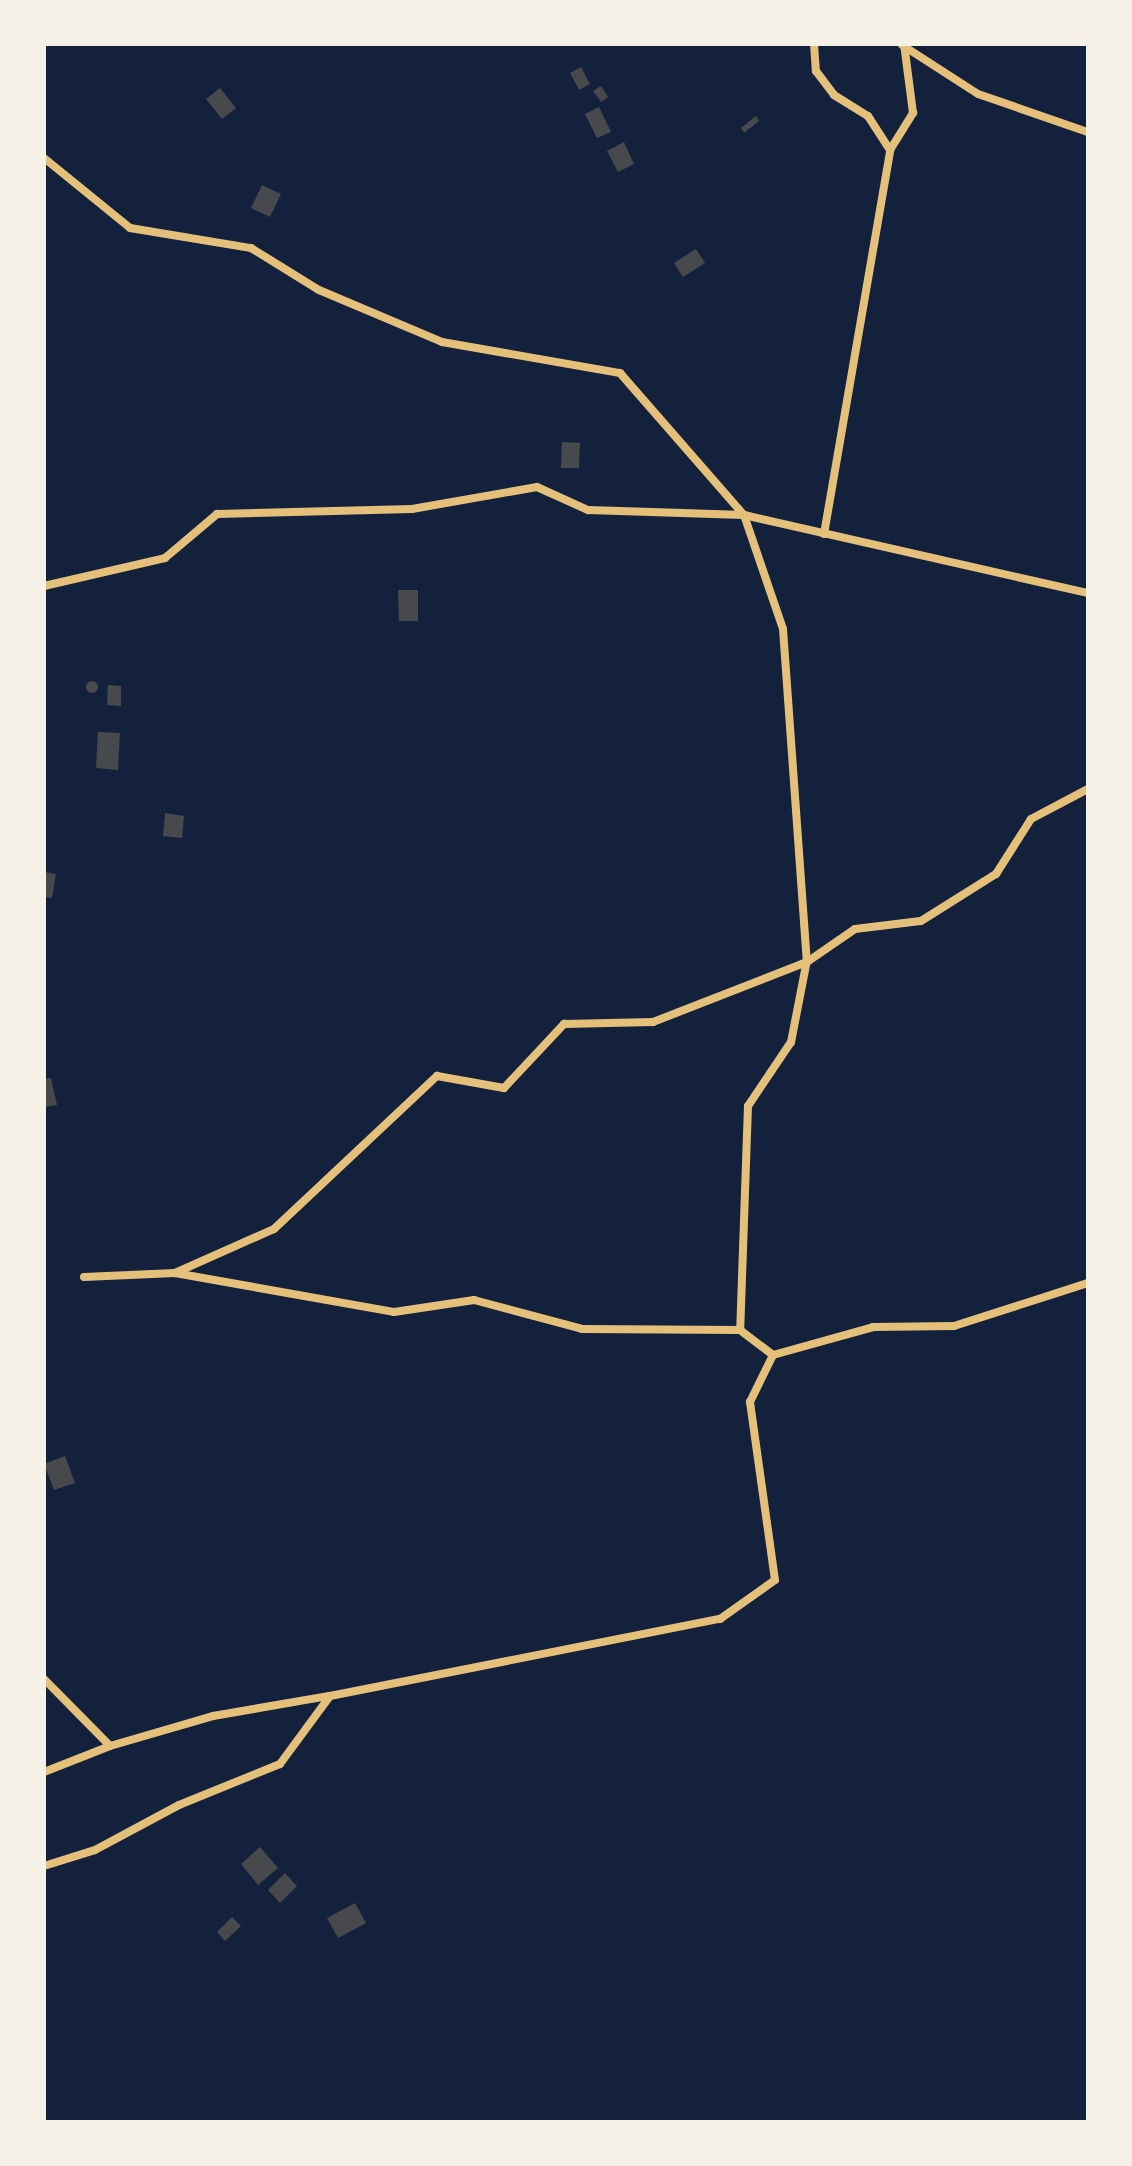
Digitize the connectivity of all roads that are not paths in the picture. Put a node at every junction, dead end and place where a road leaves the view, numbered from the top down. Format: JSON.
{"nodes":[{"id":1,"x":814,"y":44,"type":"edge"},
{"id":2,"x":903,"y":45,"type":"edge"},
{"id":3,"x":1088,"y":132,"type":"edge"},
{"id":4,"x":890,"y":150,"type":"junction"},
{"id":5,"x":44,"y":158,"type":"edge"},
{"id":6,"x":744,"y":515,"type":"junction"},
{"id":7,"x":824,"y":534,"type":"junction"},
{"id":8,"x":44,"y":586,"type":"edge"},
{"id":9,"x":1088,"y":593,"type":"edge"},
{"id":10,"x":1088,"y":789,"type":"edge"},
{"id":11,"x":807,"y":962,"type":"junction"},
{"id":12,"x":175,"y":1273,"type":"junction"},
{"id":13,"x":84,"y":1277,"type":"dead end"},
{"id":14,"x":1088,"y":1283,"type":"edge"},
{"id":15,"x":740,"y":1330,"type":"junction"},
{"id":16,"x":773,"y":1355,"type":"junction"},
{"id":17,"x":44,"y":1679,"type":"edge"},
{"id":18,"x":330,"y":1696,"type":"junction"},
{"id":19,"x":110,"y":1746,"type":"junction"},
{"id":20,"x":44,"y":1772,"type":"edge"},
{"id":21,"x":44,"y":1866,"type":"edge"}],
"edges":[{"from":1,"to":4,"type":"street"},
{"from":2,"to":3,"type":"street"},
{"from":2,"to":4,"type":"street"},
{"from":4,"to":7,"type":"street"},
{"from":5,"to":6,"type":"street"},
{"from":6,"to":7,"type":"street"},
{"from":6,"to":8,"type":"street"},
{"from":6,"to":11,"type":"street"},
{"from":7,"to":9,"type":"street"},
{"from":10,"to":11,"type":"street"},
{"from":11,"to":12,"type":"street"},
{"from":11,"to":15,"type":"street"},
{"from":12,"to":13,"type":"street"},
{"from":12,"to":15,"type":"street"},
{"from":14,"to":16,"type":"street"},
{"from":15,"to":16,"type":"street"},
{"from":16,"to":18,"type":"street"},
{"from":17,"to":19,"type":"street"},
{"from":18,"to":19,"type":"street"},
{"from":18,"to":21,"type":"street"},
{"from":19,"to":20,"type":"street"}]}
